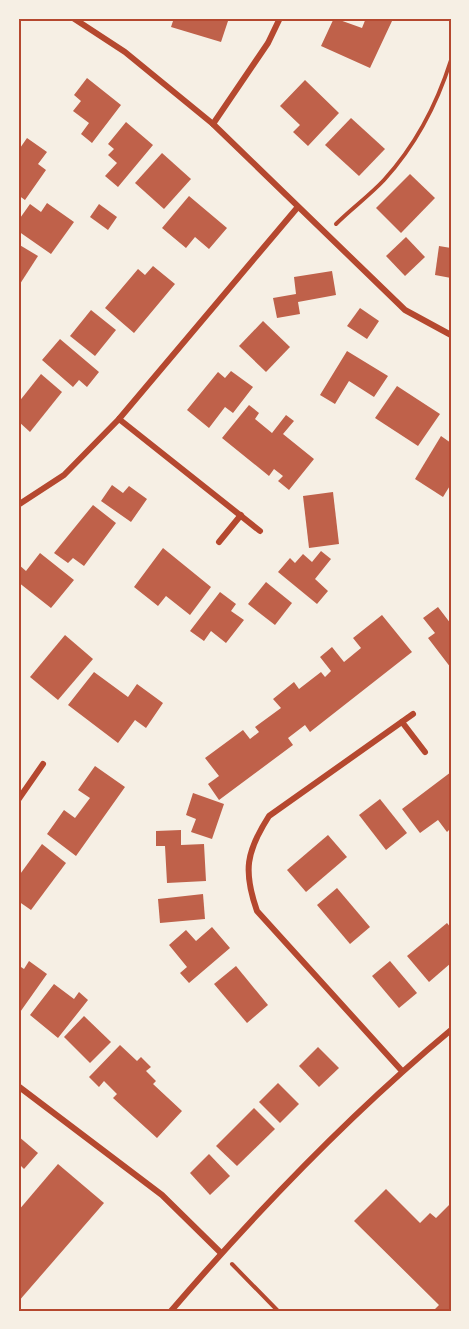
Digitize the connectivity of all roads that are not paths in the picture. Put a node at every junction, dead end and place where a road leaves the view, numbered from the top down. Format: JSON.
{"nodes":[{"id":1,"x":73,"y":18,"type":"edge"},
{"id":2,"x":280,"y":18,"type":"edge"},
{"id":3,"x":213,"y":124,"type":"junction"},
{"id":4,"x":297,"y":208,"type":"junction"},
{"id":5,"x":451,"y":335,"type":"edge"},
{"id":6,"x":119,"y":419,"type":"junction"},
{"id":7,"x":18,"y":505,"type":"edge"},
{"id":8,"x":241,"y":515,"type":"junction"},
{"id":9,"x":260,"y":531,"type":"dead end"},
{"id":10,"x":219,"y":542,"type":"dead end"},
{"id":11,"x":413,"y":714,"type":"dead end"},
{"id":12,"x":402,"y":722,"type":"junction"},
{"id":13,"x":425,"y":752,"type":"dead end"},
{"id":14,"x":43,"y":764,"type":"dead end"},
{"id":15,"x":18,"y":800,"type":"edge"},
{"id":16,"x":451,"y":1030,"type":"edge"},
{"id":17,"x":402,"y":1071,"type":"junction"},
{"id":18,"x":18,"y":1086,"type":"edge"},
{"id":19,"x":221,"y":1252,"type":"junction"},
{"id":20,"x":171,"y":1311,"type":"edge"}],
"edges":[{"from":1,"to":3,"type":"street"},
{"from":2,"to":3,"type":"street"},
{"from":3,"to":4,"type":"street"},
{"from":4,"to":5,"type":"street"},
{"from":4,"to":6,"type":"street"},
{"from":6,"to":7,"type":"street"},
{"from":6,"to":8,"type":"street"},
{"from":8,"to":9,"type":"street"},
{"from":8,"to":10,"type":"street"},
{"from":11,"to":12,"type":"street"},
{"from":12,"to":13,"type":"street"},
{"from":12,"to":17,"type":"street"},
{"from":14,"to":15,"type":"street"},
{"from":16,"to":17,"type":"street"},
{"from":17,"to":19,"type":"street"},
{"from":18,"to":19,"type":"street"},
{"from":19,"to":20,"type":"street"}]}
